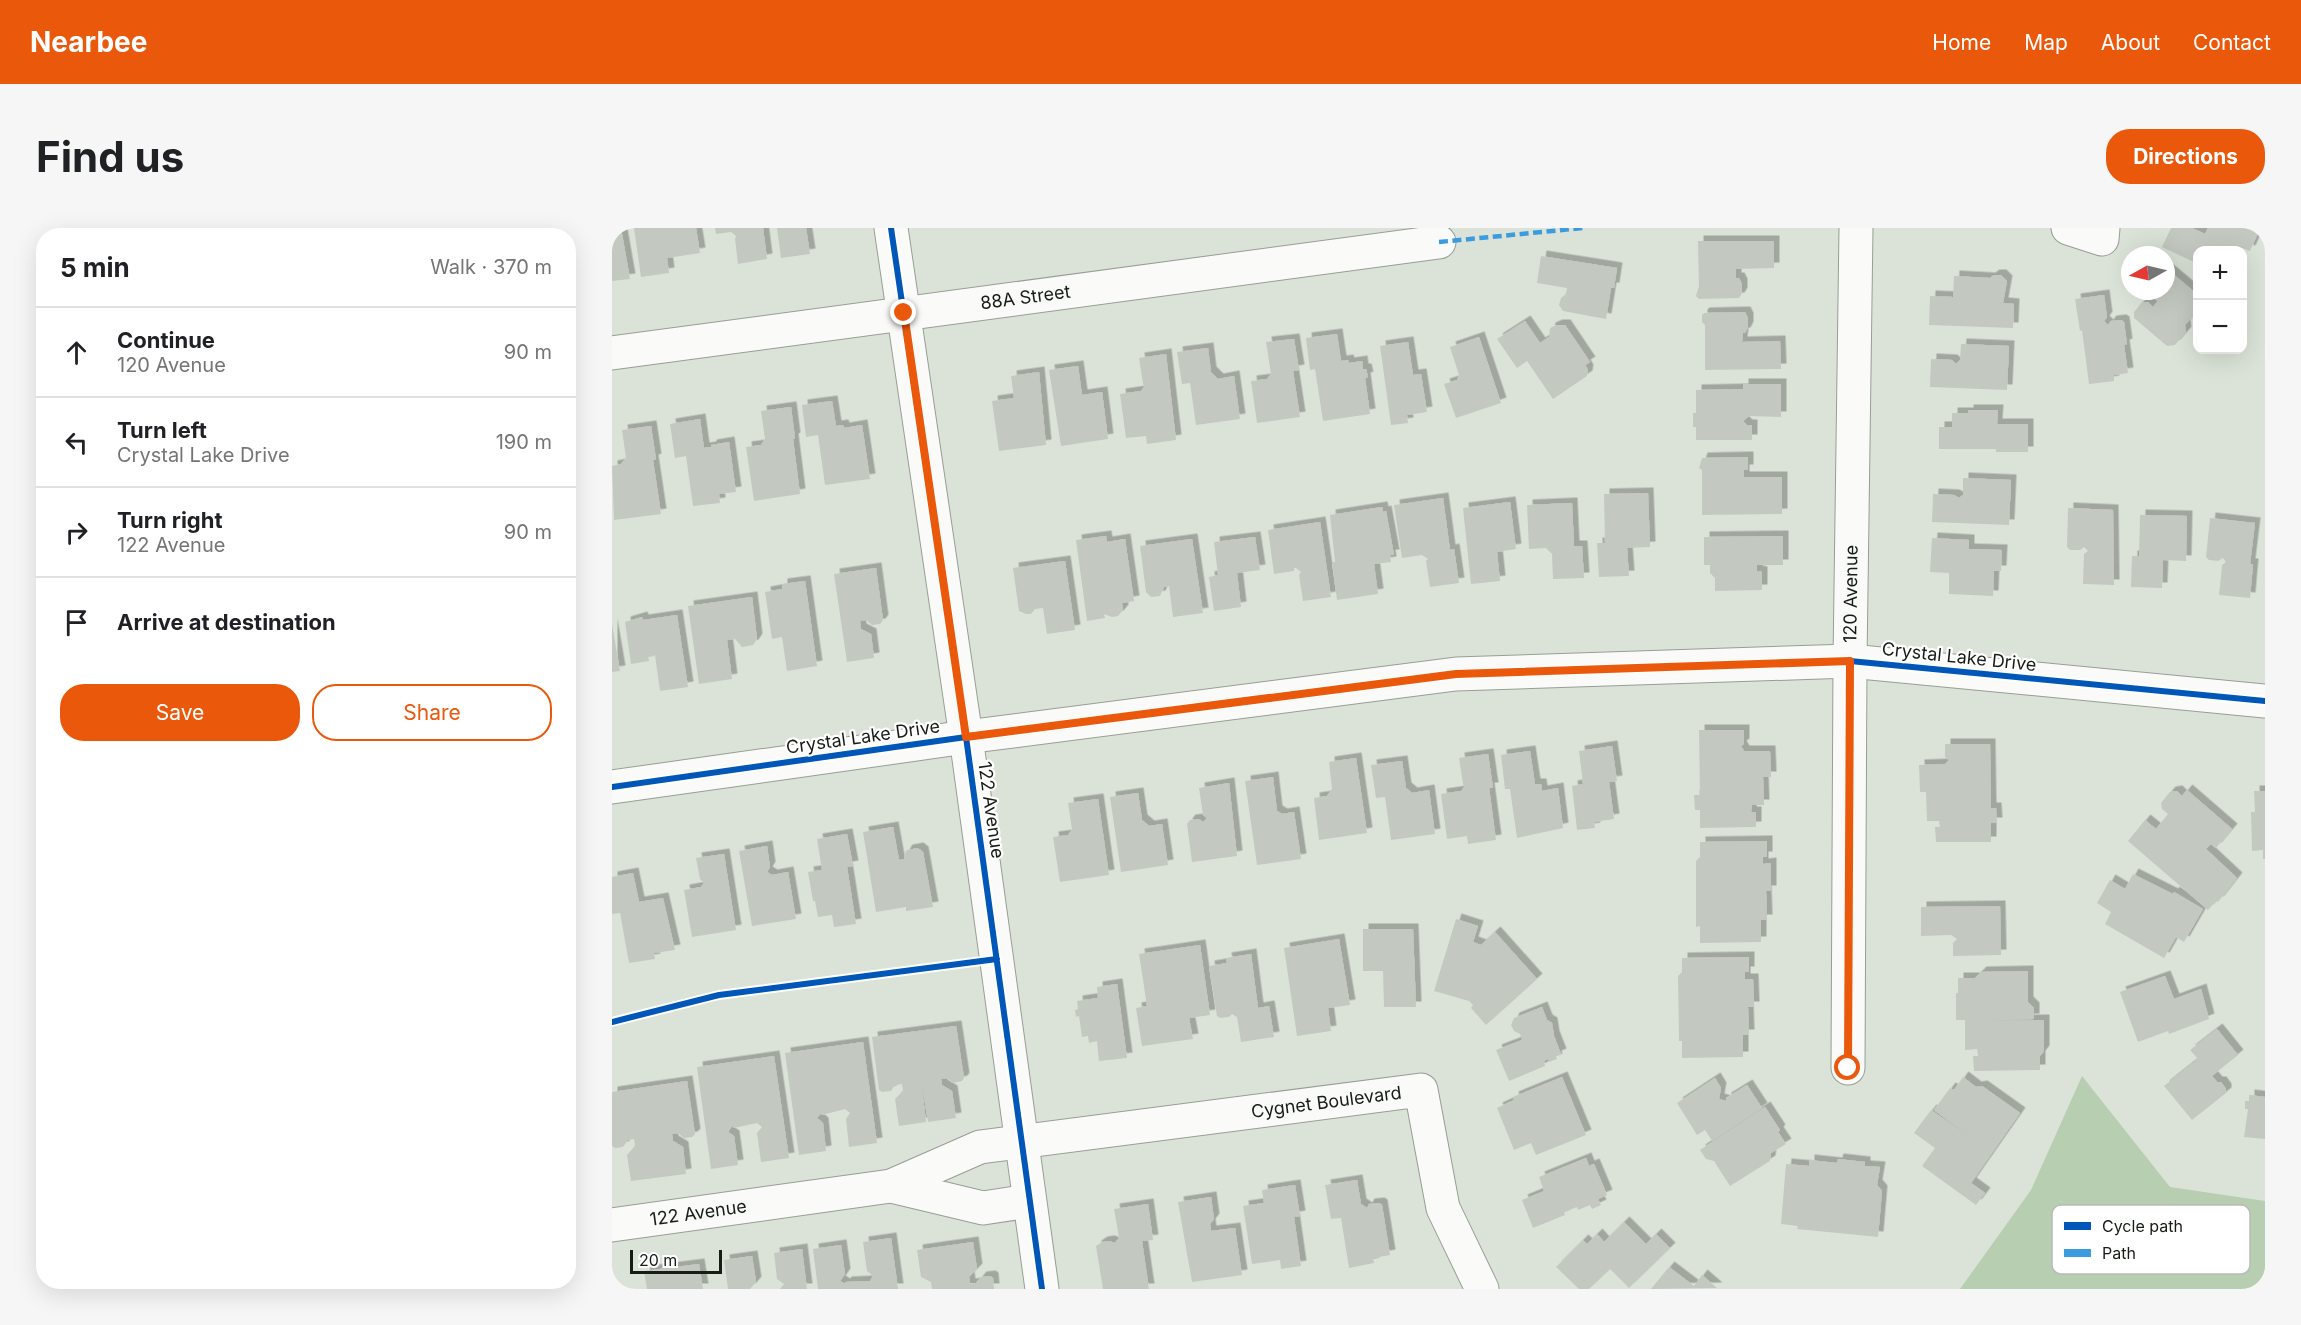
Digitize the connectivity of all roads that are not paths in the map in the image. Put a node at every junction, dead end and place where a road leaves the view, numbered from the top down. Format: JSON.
{"nodes":[{"id":1,"x":891,"y":228,"type":"edge"},
{"id":2,"x":1856,"y":228,"type":"edge"},
{"id":3,"x":2068,"y":228,"type":"edge"},
{"id":4,"x":2103,"y":228,"type":"edge"},
{"id":5,"x":1439,"y":242,"type":"dead end"},
{"id":6,"x":904,"y":313,"type":"junction"},
{"id":7,"x":612,"y":353,"type":"edge"},
{"id":8,"x":1850,"y":661,"type":"junction"},
{"id":9,"x":2265,"y":702,"type":"edge"},
{"id":10,"x":966,"y":737,"type":"junction"},
{"id":11,"x":612,"y":787,"type":"edge"},
{"id":12,"x":1848,"y":1068,"type":"dead end"},
{"id":13,"x":1023,"y":1141,"type":"junction"},
{"id":14,"x":891,"y":1186,"type":"junction"},
{"id":15,"x":1029,"y":1202,"type":"junction"},
{"id":16,"x":612,"y":1225,"type":"edge"},
{"id":17,"x":1042,"y":1289,"type":"edge"},
{"id":18,"x":1482,"y":1289,"type":"edge"}],
"edges":[{"from":1,"to":6,"type":"street","name":"122 Avenue"},
{"from":2,"to":8,"type":"street","name":"120 Avenue"},
{"from":3,"to":4,"type":"street"},
{"from":5,"to":6,"type":"street","name":"88A Street"},
{"from":6,"to":7,"type":"street","name":"88A Street"},
{"from":6,"to":10,"type":"street","name":"122 Avenue"},
{"from":8,"to":9,"type":"street","name":"Crystal Lake Drive"},
{"from":8,"to":10,"type":"street","name":"Crystal Lake Drive"},
{"from":8,"to":12,"type":"street","name":"120 Avenue"},
{"from":10,"to":11,"type":"street","name":"Crystal Lake Drive"},
{"from":10,"to":13,"type":"street","name":"122 Avenue"},
{"from":13,"to":14,"type":"street","name":"122 Avenue"},
{"from":13,"to":15,"type":"street","name":"122 Avenue"},
{"from":13,"to":18,"type":"street","name":"Cygnet Boulevard"},
{"from":14,"to":15,"type":"street","name":"122 Avenue"},
{"from":14,"to":16,"type":"street","name":"122 Avenue"},
{"from":15,"to":17,"type":"street","name":"122 Avenue"}]}
